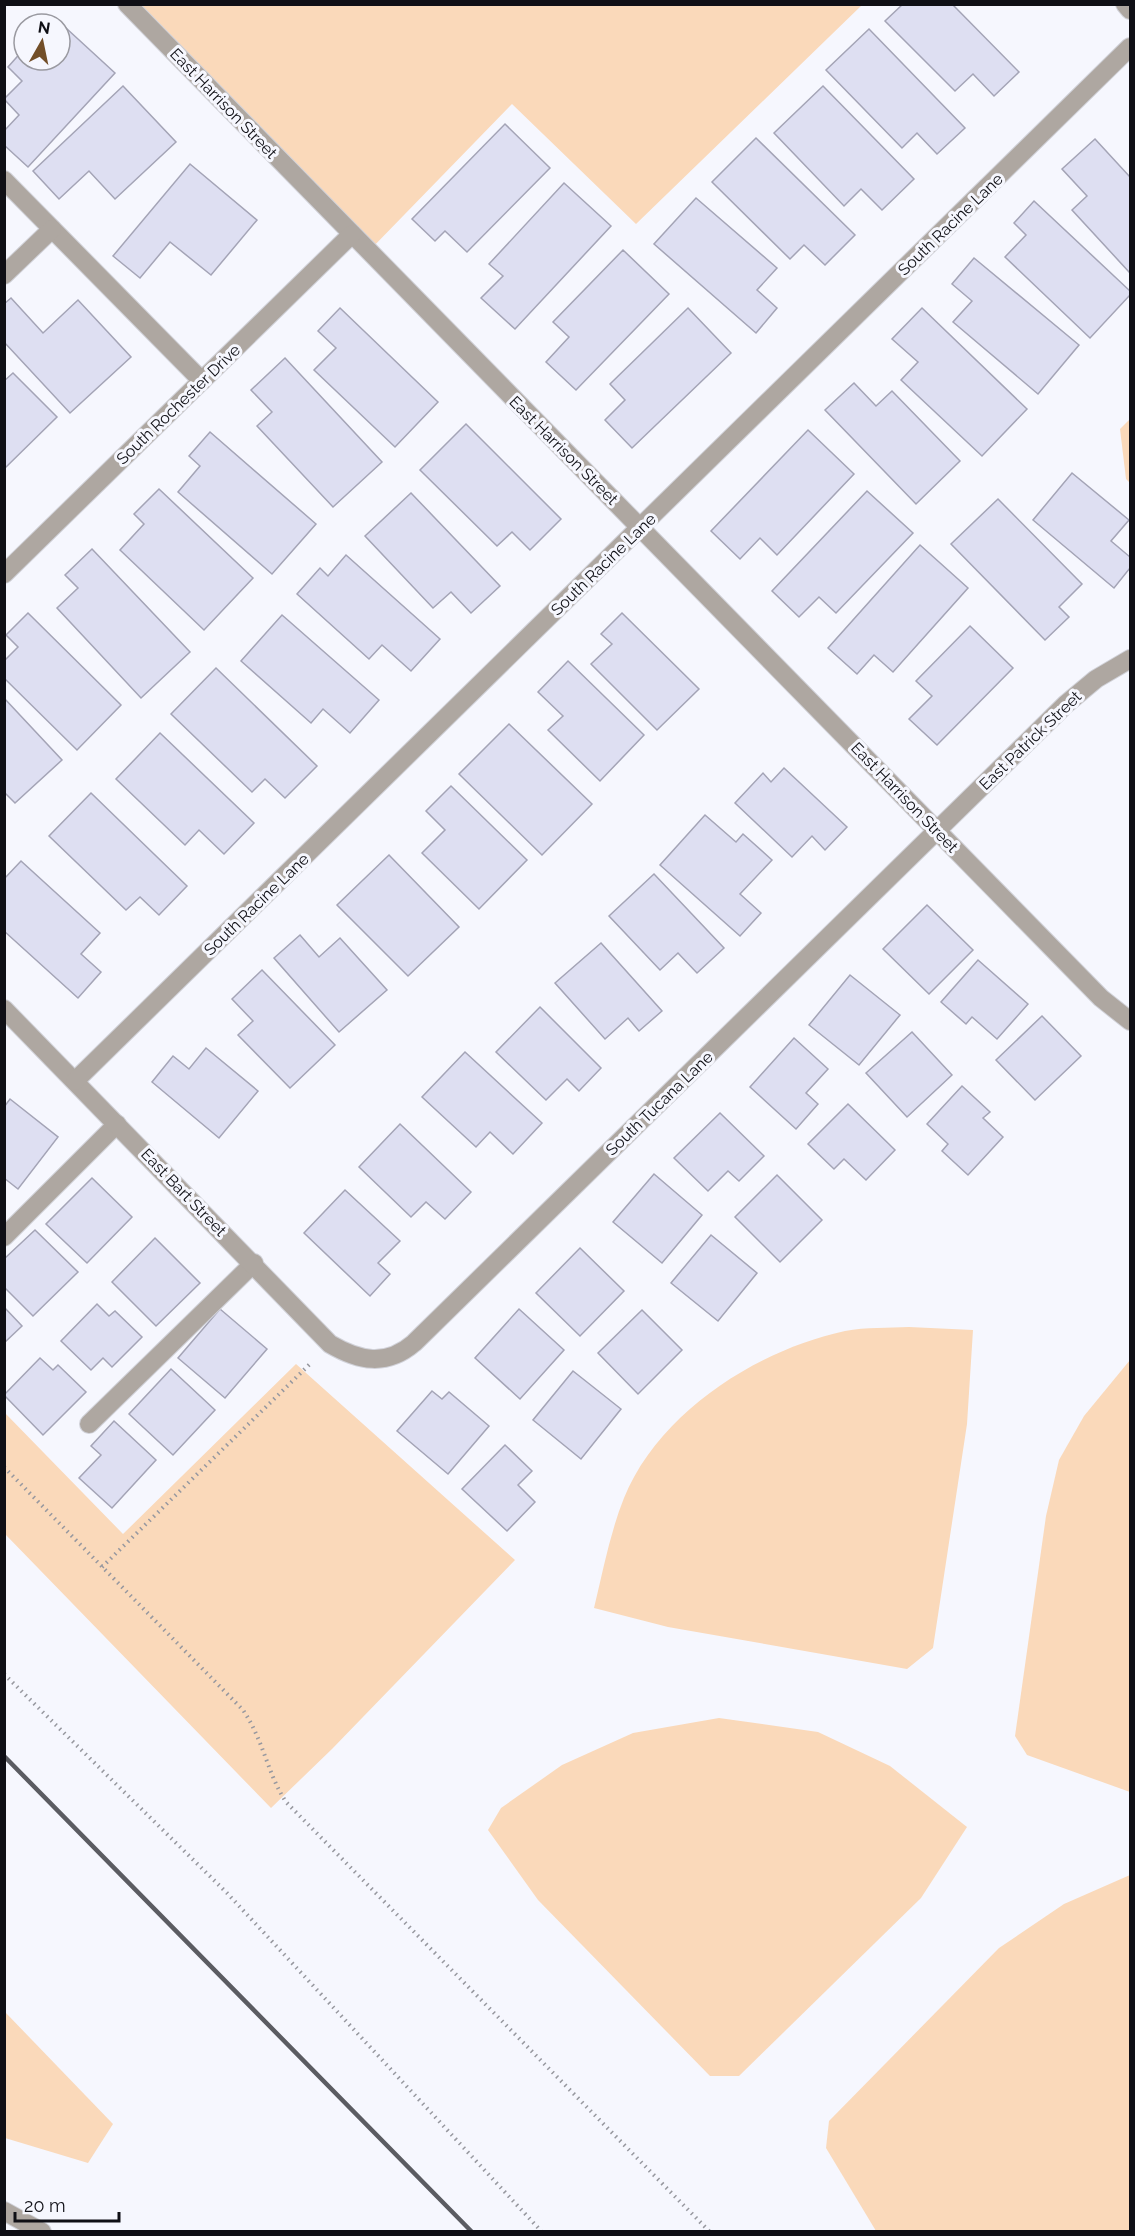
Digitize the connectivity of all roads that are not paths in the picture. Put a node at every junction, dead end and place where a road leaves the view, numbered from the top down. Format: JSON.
{"nodes":[{"id":1,"x":127,"y":4,"type":"edge"},
{"id":2,"x":1125,"y":4,"type":"edge"},
{"id":3,"x":1131,"y":10,"type":"edge"},
{"id":4,"x":1131,"y":47,"type":"edge"},
{"id":5,"x":4,"y":180,"type":"edge"},
{"id":6,"x":52,"y":229,"type":"junction"},
{"id":7,"x":352,"y":234,"type":"junction"},
{"id":8,"x":4,"y":275,"type":"edge"},
{"id":9,"x":202,"y":381,"type":"junction"},
{"id":10,"x":640,"y":527,"type":"junction"},
{"id":11,"x":4,"y":574,"type":"edge"},
{"id":12,"x":1131,"y":659,"type":"edge"},
{"id":13,"x":936,"y":830,"type":"junction"},
{"id":14,"x":4,"y":1009,"type":"edge"},
{"id":15,"x":1131,"y":1021,"type":"edge"},
{"id":16,"x":75,"y":1081,"type":"junction"},
{"id":17,"x":117,"y":1124,"type":"junction"},
{"id":18,"x":4,"y":1238,"type":"edge"},
{"id":19,"x":254,"y":1263,"type":"junction"},
{"id":20,"x":373,"y":1360,"type":"joint"},
{"id":21,"x":89,"y":1424,"type":"dead end"},
{"id":22,"x":4,"y":2211,"type":"edge"},
{"id":23,"x":42,"y":2232,"type":"edge"}],
"edges":[{"from":1,"to":7,"type":"street","name":"East Harrison Street"},
{"from":2,"to":3,"type":"street"},
{"from":4,"to":10,"type":"street","name":"South Racine Lane"},
{"from":5,"to":6,"type":"street"},
{"from":6,"to":8,"type":"street"},
{"from":6,"to":9,"type":"street"},
{"from":7,"to":9,"type":"street","name":"South Rochester Drive"},
{"from":7,"to":10,"type":"street","name":"East Harrison Street"},
{"from":9,"to":11,"type":"street","name":"South Rochester Drive"},
{"from":10,"to":13,"type":"street","name":"East Harrison Street"},
{"from":10,"to":16,"type":"street","name":"South Racine Lane"},
{"from":12,"to":13,"type":"street","name":"East Patrick Street"},
{"from":13,"to":15,"type":"street","name":"East Harrison Street"},
{"from":13,"to":20,"type":"street","name":"South Tucana Lane"},
{"from":14,"to":16,"type":"street","name":"East Bart Street"},
{"from":16,"to":17,"type":"street","name":"East Bart Street"},
{"from":17,"to":18,"type":"street"},
{"from":17,"to":19,"type":"street","name":"East Bart Street"},
{"from":19,"to":20,"type":"street","name":"East Bart Street"},
{"from":19,"to":21,"type":"street"},
{"from":22,"to":23,"type":"street"}]}
